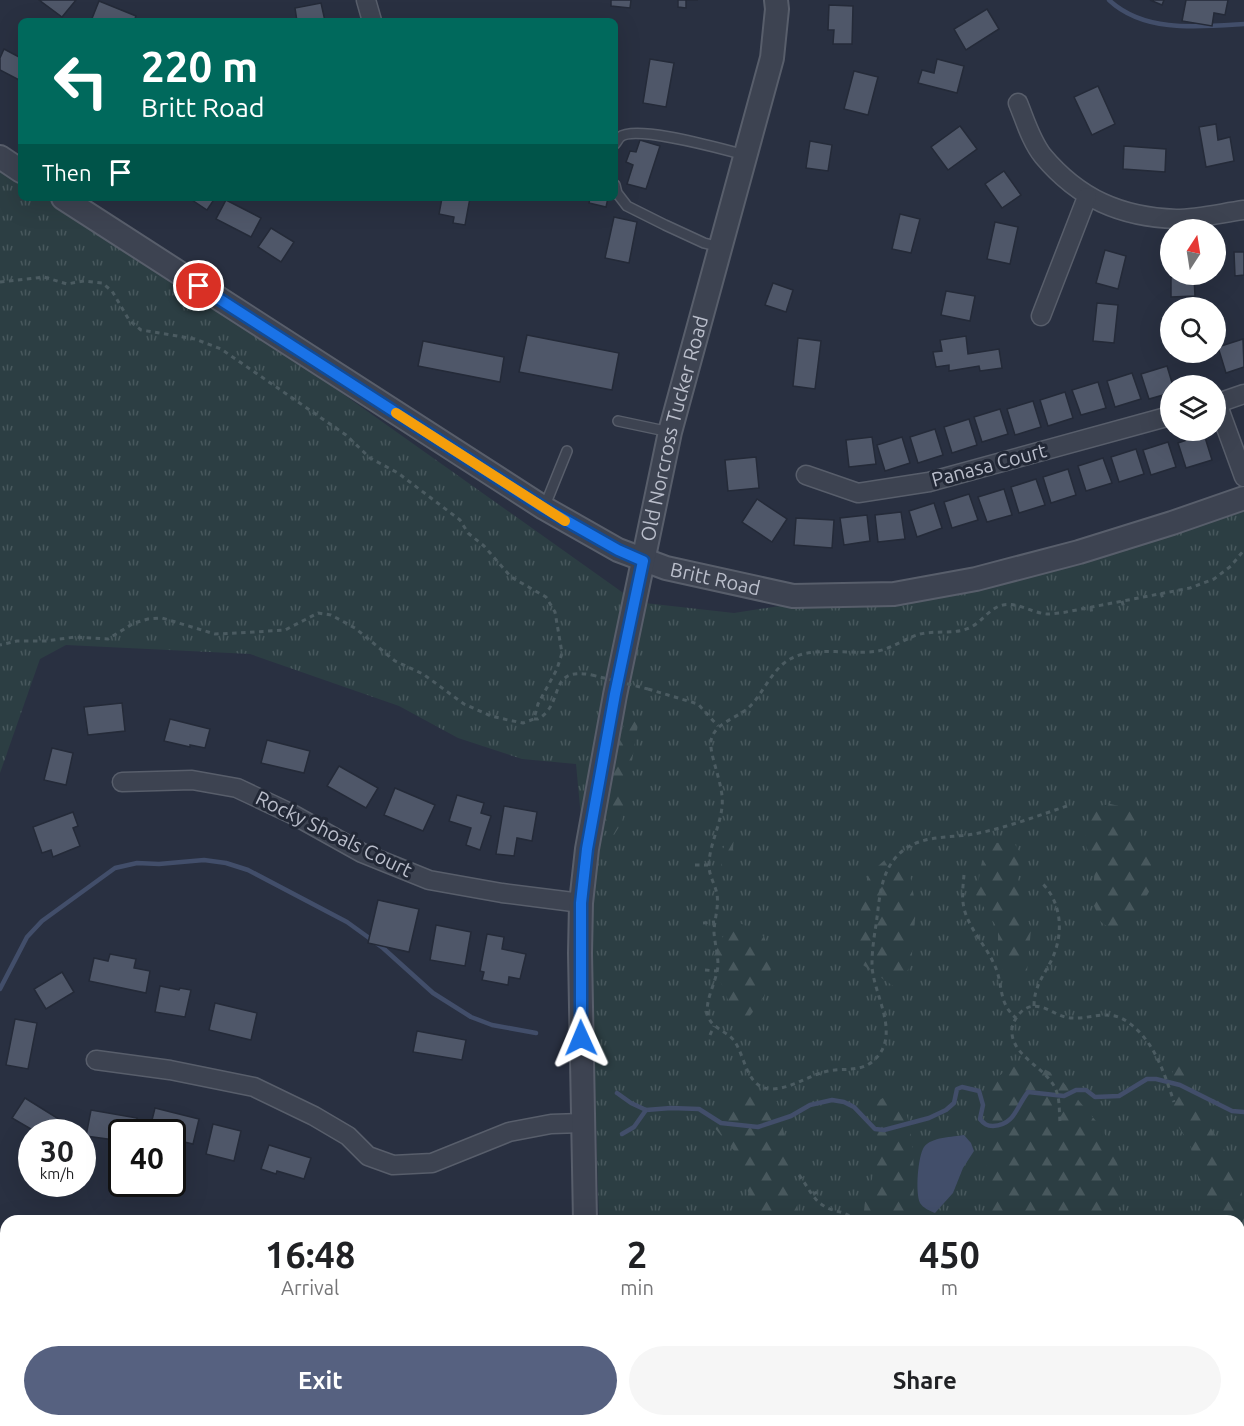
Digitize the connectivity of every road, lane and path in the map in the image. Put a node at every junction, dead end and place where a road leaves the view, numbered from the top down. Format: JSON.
{"nodes":[{"id":1,"x":366,"y":0,"type":"edge"},
{"id":2,"x":776,"y":0,"type":"edge"},
{"id":3,"x":371,"y":18,"type":"edge"},
{"id":4,"x":1018,"y":103,"type":"dead end"},
{"id":5,"x":618,"y":140,"type":"edge"},
{"id":6,"x":746,"y":155,"type":"junction"},
{"id":7,"x":0,"y":157,"type":"edge"},
{"id":8,"x":18,"y":169,"type":"edge"},
{"id":9,"x":618,"y":194,"type":"edge"},
{"id":10,"x":1087,"y":196,"type":"junction"},
{"id":11,"x":68,"y":201,"type":"edge"},
{"id":12,"x":1244,"y":210,"type":"edge"},
{"id":13,"x":720,"y":247,"type":"junction"},
{"id":14,"x":0,"y":282,"type":"edge"},
{"id":15,"x":1041,"y":316,"type":"dead end"},
{"id":16,"x":1244,"y":394,"type":"edge"},
{"id":17,"x":1226,"y":400,"type":"edge"},
{"id":18,"x":1160,"y":419,"type":"edge"},
{"id":19,"x":618,"y":421,"type":"dead end"},
{"id":20,"x":1226,"y":430,"type":"edge"},
{"id":21,"x":670,"y":432,"type":"junction"},
{"id":22,"x":567,"y":451,"type":"dead end"},
{"id":23,"x":806,"y":475,"type":"dead end"},
{"id":24,"x":1244,"y":477,"type":"edge"},
{"id":25,"x":1244,"y":498,"type":"edge"},
{"id":26,"x":544,"y":508,"type":"junction"},
{"id":27,"x":1244,"y":550,"type":"edge"},
{"id":28,"x":643,"y":561,"type":"junction"},
{"id":29,"x":1161,"y":593,"type":"junction"},
{"id":30,"x":1163,"y":599,"type":"dead end"},
{"id":31,"x":1122,"y":601,"type":"junction"},
{"id":32,"x":1091,"y":607,"type":"junction"},
{"id":33,"x":1124,"y":608,"type":"dead end"},
{"id":34,"x":1092,"y":615,"type":"dead end"},
{"id":35,"x":0,"y":645,"type":"edge"},
{"id":36,"x":534,"y":719,"type":"junction"},
{"id":37,"x":718,"y":727,"type":"junction"},
{"id":38,"x":122,"y":782,"type":"dead end"},
{"id":39,"x":1068,"y":807,"type":"dead end"},
{"id":40,"x":695,"y":865,"type":"dead end"},
{"id":41,"x":708,"y":866,"type":"junction"},
{"id":42,"x":964,"y":875,"type":"dead end"},
{"id":43,"x":1042,"y":884,"type":"dead end"},
{"id":44,"x":581,"y":903,"type":"junction"},
{"id":45,"x":715,"y":922,"type":"junction"},
{"id":46,"x":703,"y":923,"type":"dead end"},
{"id":47,"x":705,"y":970,"type":"dead end"},
{"id":48,"x":717,"y":971,"type":"junction"},
{"id":49,"x":1034,"y":1006,"type":"junction"},
{"id":50,"x":1016,"y":1018,"type":"junction"},
{"id":51,"x":714,"y":1026,"type":"junction"},
{"id":52,"x":710,"y":1035,"type":"dead end"},
{"id":53,"x":96,"y":1060,"type":"dead end"},
{"id":54,"x":1174,"y":1102,"type":"dead end"},
{"id":55,"x":1060,"y":1121,"type":"dead end"},
{"id":56,"x":582,"y":1123,"type":"junction"},
{"id":57,"x":799,"y":1175,"type":"dead end"},
{"id":58,"x":820,"y":1191,"type":"dead end"},
{"id":59,"x":813,"y":1194,"type":"junction"},
{"id":60,"x":585,"y":1215,"type":"edge"},
{"id":61,"x":848,"y":1215,"type":"edge"}],
"edges":[{"from":1,"to":3,"type":"street"},
{"from":2,"to":6,"type":"street","name":"Old Norcross Tucker Road"},
{"from":4,"to":10,"type":"street"},
{"from":5,"to":6,"type":"lane"},
{"from":6,"to":13,"type":"street","name":"Old Norcross Tucker Road"},
{"from":7,"to":8,"type":"street"},
{"from":9,"to":13,"type":"lane"},
{"from":10,"to":12,"type":"street"},
{"from":10,"to":15,"type":"street"},
{"from":11,"to":26,"type":"street","name":"Britt Road"},
{"from":13,"to":21,"type":"street","name":"Old Norcross Tucker Road"},
{"from":14,"to":36,"type":"path"},
{"from":16,"to":17,"type":"street"},
{"from":18,"to":23,"type":"street","name":"Panasa Court"},
{"from":19,"to":21,"type":"lane"},
{"from":20,"to":24,"type":"street"},
{"from":21,"to":28,"type":"street","name":"Old Norcross Tucker Road"},
{"from":22,"to":26,"type":"lane"},
{"from":25,"to":28,"type":"street","name":"Britt Road"},
{"from":26,"to":28,"type":"street","name":"Britt Road"},
{"from":27,"to":29,"type":"path"},
{"from":28,"to":44,"type":"street","name":"Old Norcross Tucker Road"},
{"from":29,"to":30,"type":"path"},
{"from":29,"to":31,"type":"path"},
{"from":31,"to":32,"type":"path"},
{"from":31,"to":33,"type":"path"},
{"from":32,"to":34,"type":"path"},
{"from":32,"to":37,"type":"path"},
{"from":35,"to":36,"type":"path"},
{"from":36,"to":37,"type":"path","bridge":true},
{"from":37,"to":41,"type":"path"},
{"from":38,"to":44,"type":"street","name":"Rocky Shoals Court"},
{"from":39,"to":51,"type":"path"},
{"from":40,"to":41,"type":"path"},
{"from":41,"to":45,"type":"path"},
{"from":42,"to":50,"type":"path"},
{"from":43,"to":49,"type":"path"},
{"from":44,"to":56,"type":"street","name":"Old Norcross Tucker Road"},
{"from":45,"to":46,"type":"path"},
{"from":45,"to":48,"type":"path"},
{"from":47,"to":48,"type":"path"},
{"from":48,"to":51,"type":"path"},
{"from":49,"to":50,"type":"path"},
{"from":49,"to":54,"type":"path"},
{"from":50,"to":55,"type":"path"},
{"from":51,"to":52,"type":"path"},
{"from":53,"to":56,"type":"street"},
{"from":56,"to":60,"type":"street","name":"Old Norcross Tucker Road"},
{"from":57,"to":59,"type":"path"},
{"from":58,"to":59,"type":"path"},
{"from":59,"to":61,"type":"path"}]}
